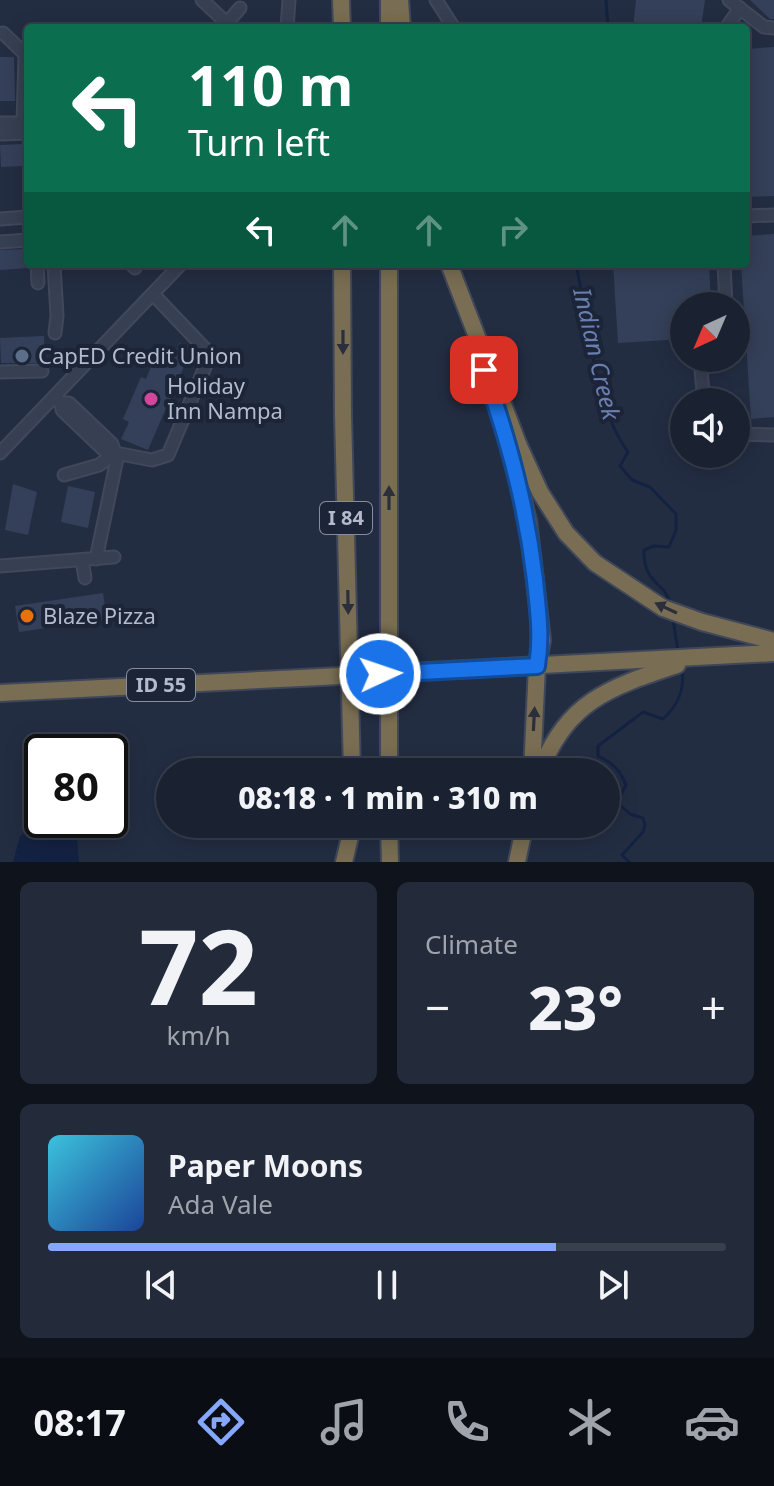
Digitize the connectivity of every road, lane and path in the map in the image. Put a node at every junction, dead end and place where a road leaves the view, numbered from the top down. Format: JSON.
{"nodes":[{"id":1,"x":202,"y":0,"type":"edge"},
{"id":2,"x":289,"y":0,"type":"edge"},
{"id":3,"x":341,"y":0,"type":"edge"},
{"id":4,"x":389,"y":0,"type":"edge"},
{"id":5,"x":400,"y":0,"type":"edge"},
{"id":6,"x":436,"y":0,"type":"edge"},
{"id":7,"x":734,"y":4,"type":"edge"},
{"id":8,"x":240,"y":8,"type":"dead end"},
{"id":9,"x":229,"y":24,"type":"edge"},
{"id":10,"x":231,"y":24,"type":"edge"},
{"id":11,"x":287,"y":24,"type":"edge"},
{"id":12,"x":342,"y":24,"type":"edge"},
{"id":13,"x":389,"y":24,"type":"edge"},
{"id":14,"x":402,"y":24,"type":"edge"},
{"id":15,"x":451,"y":24,"type":"edge"},
{"id":16,"x":727,"y":24,"type":"edge"},
{"id":17,"x":774,"y":28,"type":"edge"},
{"id":18,"x":3,"y":33,"type":"dead end"},
{"id":19,"x":24,"y":53,"type":"edge"},
{"id":20,"x":24,"y":126,"type":"edge"},
{"id":21,"x":1,"y":129,"type":"edge"},
{"id":22,"x":774,"y":215,"type":"edge"},
{"id":23,"x":750,"y":216,"type":"edge"},
{"id":24,"x":24,"y":217,"type":"edge"},
{"id":25,"x":0,"y":219,"type":"edge"},
{"id":26,"x":24,"y":240,"type":"edge"},
{"id":27,"x":0,"y":242,"type":"edge"},
{"id":28,"x":37,"y":268,"type":"edge"},
{"id":29,"x":54,"y":268,"type":"edge"},
{"id":30,"x":177,"y":268,"type":"edge"},
{"id":31,"x":342,"y":268,"type":"edge"},
{"id":32,"x":389,"y":268,"type":"edge"},
{"id":33,"x":449,"y":268,"type":"edge"},
{"id":34,"x":450,"y":268,"type":"edge"},
{"id":35,"x":724,"y":268,"type":"edge"},
{"id":36,"x":38,"y":283,"type":"dead end"},
{"id":37,"x":725,"y":292,"type":"edge"},
{"id":38,"x":153,"y":294,"type":"junction"},
{"id":39,"x":55,"y":333,"type":"dead end"},
{"id":40,"x":42,"y":371,"type":"dead end"},
{"id":41,"x":0,"y":372,"type":"edge"},
{"id":42,"x":57,"y":400,"type":"junction"},
{"id":43,"x":750,"y":434,"type":"edge"},
{"id":44,"x":774,"y":435,"type":"edge"},
{"id":45,"x":0,"y":453,"type":"edge"},
{"id":46,"x":116,"y":454,"type":"junction"},
{"id":47,"x":64,"y":475,"type":"dead end"},
{"id":48,"x":114,"y":557,"type":"dead end"},
{"id":49,"x":96,"y":559,"type":"junction"},
{"id":50,"x":82,"y":560,"type":"junction"},
{"id":51,"x":0,"y":566,"type":"edge"},
{"id":52,"x":85,"y":578,"type":"dead end"},
{"id":53,"x":774,"y":641,"type":"edge"},
{"id":54,"x":774,"y":653,"type":"edge"},
{"id":55,"x":697,"y":658,"type":"junction"},
{"id":56,"x":537,"y":666,"type":"junction"},
{"id":57,"x":0,"y":693,"type":"edge"},
{"id":58,"x":352,"y":758,"type":"edge"},
{"id":59,"x":389,"y":758,"type":"edge"},
{"id":60,"x":533,"y":758,"type":"edge"},
{"id":61,"x":546,"y":758,"type":"edge"},
{"id":62,"x":350,"y":838,"type":"edge"},
{"id":63,"x":353,"y":838,"type":"edge"},
{"id":64,"x":389,"y":838,"type":"edge"},
{"id":65,"x":525,"y":838,"type":"edge"},
{"id":66,"x":344,"y":862,"type":"edge"},
{"id":67,"x":353,"y":862,"type":"edge"},
{"id":68,"x":390,"y":862,"type":"edge"},
{"id":69,"x":520,"y":862,"type":"edge"}],
"edges":[{"from":1,"to":9,"type":"street"},
{"from":2,"to":11,"type":"street"},
{"from":3,"to":12,"type":"highway"},
{"from":4,"to":13,"type":"highway"},
{"from":5,"to":14,"type":"highway"},
{"from":6,"to":15,"type":"street"},
{"from":7,"to":16,"type":"street"},
{"from":7,"to":17,"type":"street"},
{"from":8,"to":10,"type":"street"},
{"from":18,"to":19,"type":"street"},
{"from":20,"to":21,"type":"street"},
{"from":22,"to":23,"type":"street"},
{"from":24,"to":25,"type":"street"},
{"from":26,"to":27,"type":"street"},
{"from":28,"to":36,"type":"street"},
{"from":29,"to":39,"type":"street"},
{"from":30,"to":38,"type":"street"},
{"from":31,"to":58,"type":"highway","number":"I 84","one_way":true},
{"from":59,"to":32,"type":"highway","number":"I 84","one_way":true},
{"from":33,"to":56,"type":"highway"},
{"from":53,"to":34,"type":"highway","one_way":true},
{"from":35,"to":37,"type":"street"},
{"from":38,"to":42,"type":"street"},
{"from":38,"to":46,"type":"street"},
{"from":40,"to":41,"type":"street"},
{"from":42,"to":45,"type":"street"},
{"from":42,"to":46,"type":"street"},
{"from":43,"to":44,"type":"street"},
{"from":46,"to":47,"type":"street"},
{"from":46,"to":49,"type":"street"},
{"from":48,"to":49,"type":"street"},
{"from":49,"to":50,"type":"street"},
{"from":50,"to":51,"type":"street"},
{"from":50,"to":52,"type":"street"},
{"from":54,"to":55,"type":"highway","number":"ID 55"},
{"from":55,"to":56,"type":"highway","number":"ID 55"},
{"from":55,"to":61,"type":"highway"},
{"from":56,"to":57,"type":"highway","number":"ID 55","bridge":true},
{"from":60,"to":56,"type":"highway","one_way":true},
{"from":62,"to":66,"type":"highway"},
{"from":63,"to":67,"type":"highway"},
{"from":64,"to":68,"type":"highway"},
{"from":65,"to":69,"type":"highway"}]}
